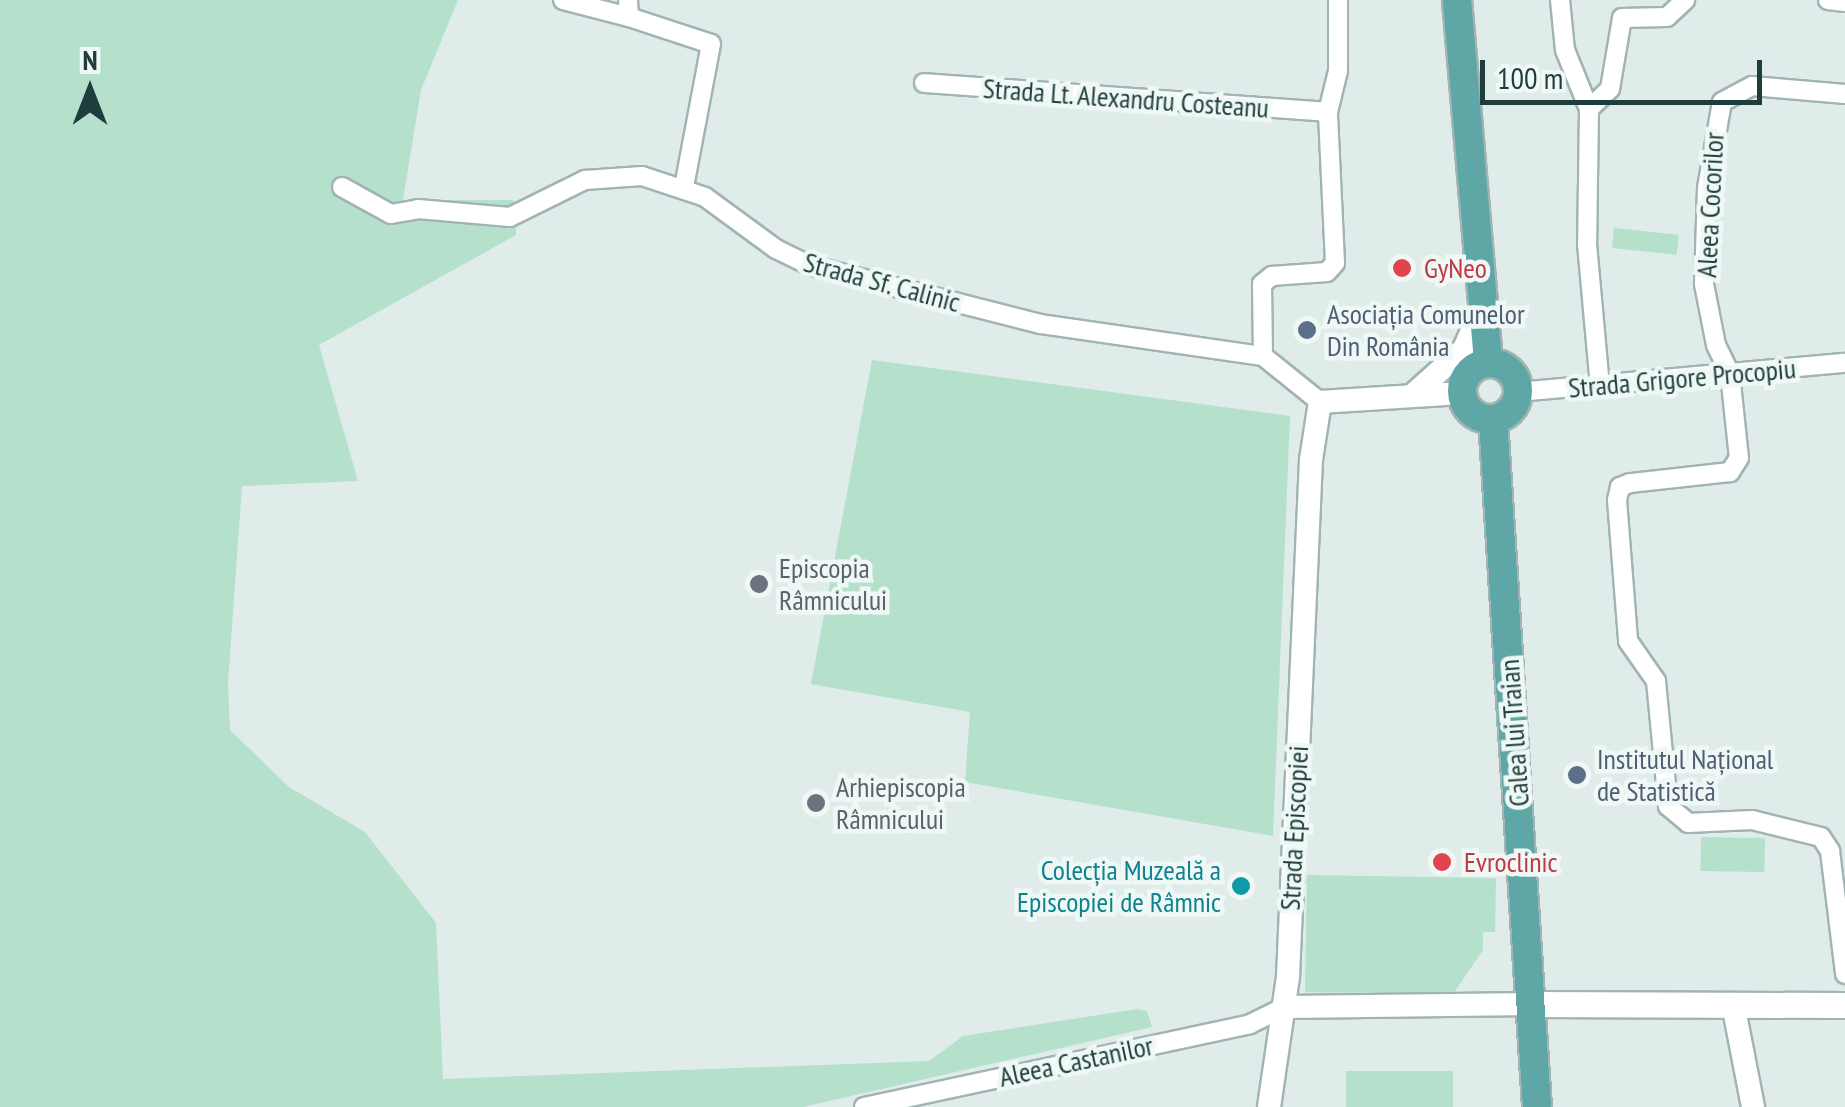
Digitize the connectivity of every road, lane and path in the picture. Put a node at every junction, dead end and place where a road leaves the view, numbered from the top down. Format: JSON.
{"nodes":[{"id":1,"x":562,"y":0,"type":"edge"},
{"id":2,"x":1338,"y":0,"type":"edge"},
{"id":3,"x":1456,"y":0,"type":"edge"},
{"id":4,"x":1560,"y":0,"type":"edge"},
{"id":5,"x":1685,"y":0,"type":"edge"},
{"id":6,"x":1828,"y":0,"type":"edge"},
{"id":7,"x":1845,"y":2,"type":"edge"},
{"id":8,"x":629,"y":8,"type":"edge"},
{"id":9,"x":924,"y":83,"type":"dead end"},
{"id":10,"x":1845,"y":94,"type":"edge"},
{"id":11,"x":1589,"y":109,"type":"junction"},
{"id":12,"x":1328,"y":112,"type":"junction"},
{"id":13,"x":342,"y":188,"type":"dead end"},
{"id":14,"x":684,"y":188,"type":"junction"},
{"id":15,"x":1482,"y":308,"type":"junction"},
{"id":16,"x":1263,"y":356,"type":"junction"},
{"id":17,"x":1488,"y":363,"type":"junction"},
{"id":18,"x":1845,"y":363,"type":"edge"},
{"id":19,"x":1730,"y":374,"type":"junction"},
{"id":20,"x":1600,"y":386,"type":"junction"},
{"id":21,"x":1518,"y":392,"type":"junction"},
{"id":22,"x":1462,"y":393,"type":"junction"},
{"id":23,"x":1412,"y":395,"type":"junction"},
{"id":24,"x":1320,"y":402,"type":"junction"},
{"id":25,"x":1492,"y":418,"type":"junction"},
{"id":26,"x":1845,"y":974,"type":"edge"},
{"id":27,"x":1533,"y":1004,"type":"junction"},
{"id":28,"x":1733,"y":1004,"type":"junction"},
{"id":29,"x":1845,"y":1006,"type":"edge"},
{"id":30,"x":1285,"y":1007,"type":"junction"},
{"id":31,"x":864,"y":1107,"type":"edge"},
{"id":32,"x":1269,"y":1107,"type":"edge"},
{"id":33,"x":1537,"y":1107,"type":"edge"},
{"id":34,"x":1753,"y":1107,"type":"edge"}],
"edges":[{"from":1,"to":8,"type":"street"},
{"from":2,"to":12,"type":"street"},
{"from":3,"to":15,"type":"main road"},
{"from":4,"to":11,"type":"street"},
{"from":5,"to":11,"type":"street"},
{"from":6,"to":7,"type":"street"},
{"from":8,"to":14,"type":"street"},
{"from":9,"to":12,"type":"street","name":"Strada Lt. Alexandru Costeanu"},
{"from":10,"to":19,"type":"street","name":"Aleea Cocorilor"},
{"from":11,"to":20,"type":"street"},
{"from":12,"to":16,"type":"street"},
{"from":13,"to":14,"type":"street","name":"Strada Sf. Calinic"},
{"from":14,"to":16,"type":"street","name":"Strada Sf. Calinic"},
{"from":15,"to":17,"type":"main road"},
{"from":15,"to":23,"type":"street"},
{"from":16,"to":24,"type":"street"},
{"from":17,"to":21,"type":"main road"},
{"from":17,"to":22,"type":"main road"},
{"from":18,"to":19,"type":"street","name":"Strada Grigore Procopiu"},
{"from":19,"to":20,"type":"street","name":"Strada Grigore Procopiu"},
{"from":19,"to":26,"type":"street"},
{"from":20,"to":21,"type":"street","name":"Strada Grigore Procopiu"},
{"from":21,"to":25,"type":"main road"},
{"from":22,"to":23,"type":"street"},
{"from":22,"to":25,"type":"main road"},
{"from":23,"to":24,"type":"street"},
{"from":24,"to":30,"type":"street","name":"Strada Episcopiei"},
{"from":25,"to":27,"type":"main road","name":"Calea lui Traian"},
{"from":27,"to":28,"type":"main road"},
{"from":27,"to":30,"type":"street"},
{"from":27,"to":33,"type":"main road","name":"Calea lui Traian"},
{"from":28,"to":29,"type":"main road"},
{"from":28,"to":34,"type":"street"},
{"from":30,"to":31,"type":"street","name":"Aleea Castanilor"},
{"from":30,"to":32,"type":"street","name":"Strada Episcopiei"}]}
